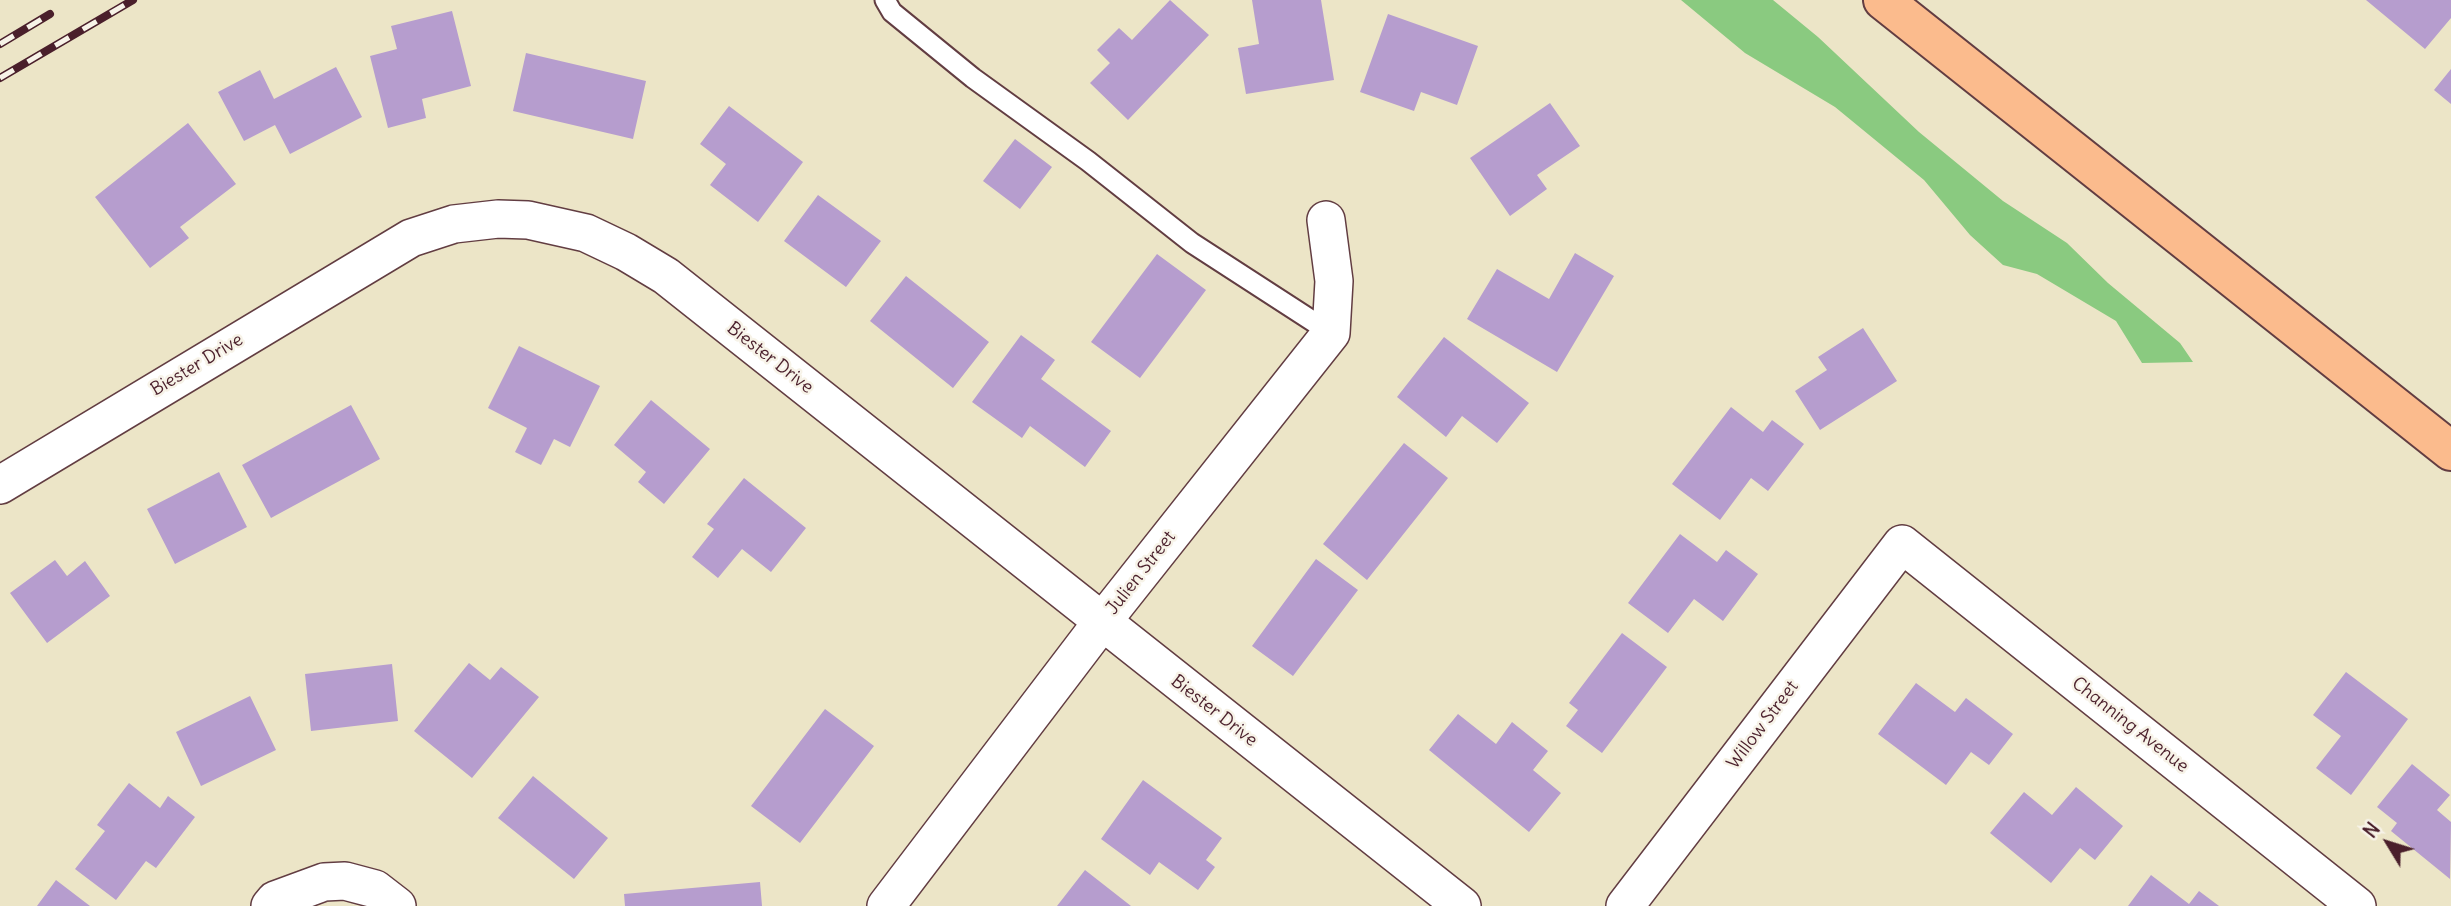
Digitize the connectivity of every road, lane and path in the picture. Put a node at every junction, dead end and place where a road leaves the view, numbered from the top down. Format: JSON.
{"nodes":[{"id":1,"x":885,"y":0,"type":"edge"},
{"id":2,"x":1883,"y":0,"type":"edge"},
{"id":3,"x":1326,"y":220,"type":"dead end"},
{"id":4,"x":1331,"y":332,"type":"junction"},
{"id":5,"x":2451,"y":451,"type":"edge"},
{"id":6,"x":0,"y":485,"type":"edge"},
{"id":7,"x":1902,"y":544,"type":"joint"},
{"id":8,"x":1102,"y":622,"type":"junction"},
{"id":9,"x":270,"y":906,"type":"edge"},
{"id":10,"x":397,"y":906,"type":"edge"},
{"id":11,"x":886,"y":906,"type":"edge"},
{"id":12,"x":1462,"y":906,"type":"edge"},
{"id":13,"x":1625,"y":906,"type":"edge"},
{"id":14,"x":2357,"y":906,"type":"edge"}],
"edges":[{"from":1,"to":4,"type":"lane"},
{"from":2,"to":5,"type":"main road"},
{"from":3,"to":4,"type":"street"},
{"from":4,"to":8,"type":"street","name":"Julien Street"},
{"from":6,"to":8,"type":"street","name":"Biester Drive"},
{"from":7,"to":13,"type":"street","name":"Willow Street"},
{"from":7,"to":14,"type":"street","name":"Channing Avenue"},
{"from":8,"to":11,"type":"street","name":"Julien Street"},
{"from":8,"to":12,"type":"street","name":"Biester Drive"},
{"from":9,"to":10,"type":"street"}]}
